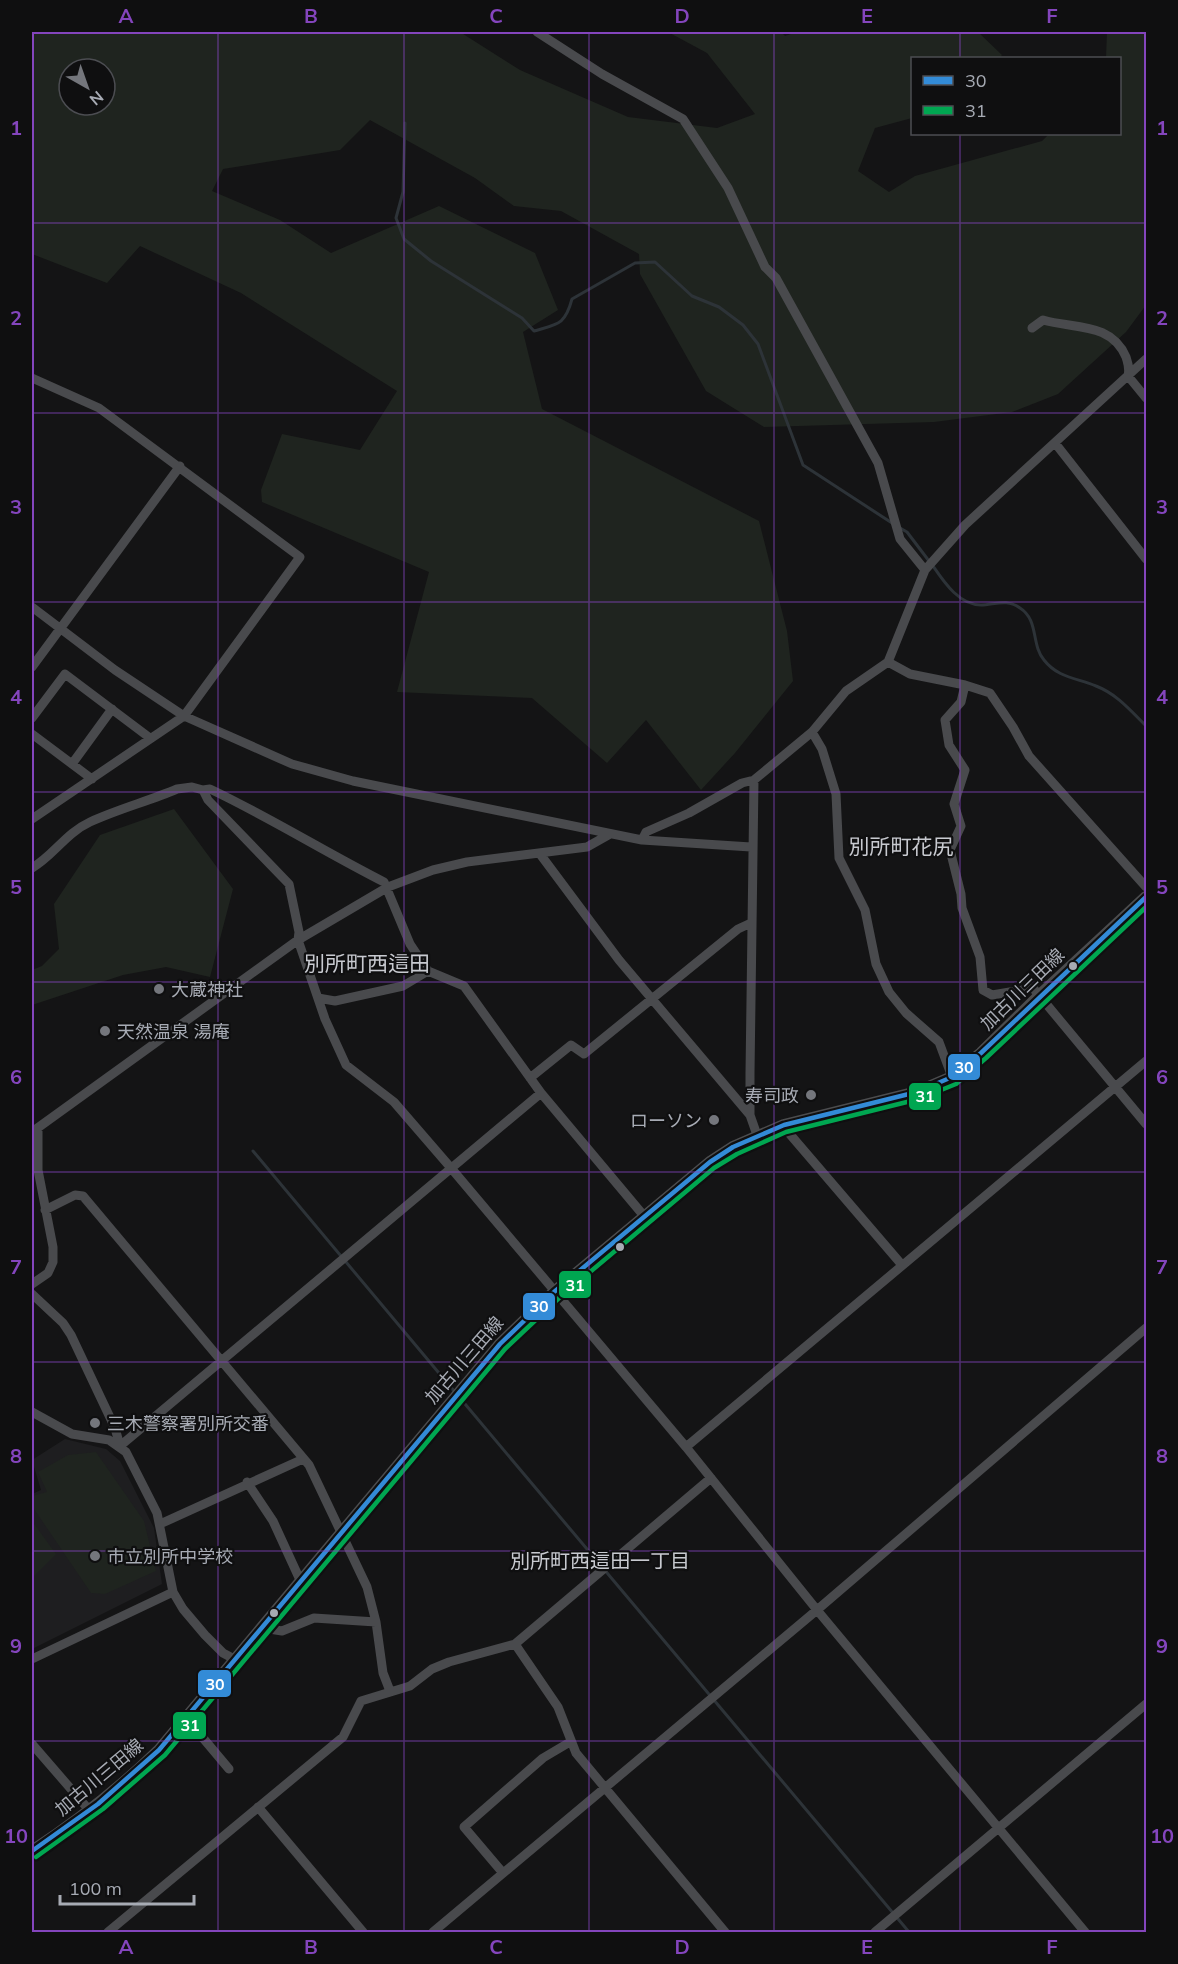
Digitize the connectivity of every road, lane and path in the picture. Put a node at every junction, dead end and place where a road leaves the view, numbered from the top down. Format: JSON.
{"nodes":[{"id":1,"x":537,"y":32,"type":"edge"},
{"id":2,"x":1032,"y":328,"type":"dead end"},
{"id":3,"x":1146,"y":359,"type":"edge"},
{"id":4,"x":1128,"y":376,"type":"junction"},
{"id":5,"x":32,"y":378,"type":"edge"},
{"id":6,"x":1146,"y":398,"type":"edge"},
{"id":7,"x":1055,"y":443,"type":"junction"},
{"id":8,"x":180,"y":466,"type":"junction"},
{"id":9,"x":1146,"y":560,"type":"edge"},
{"id":10,"x":925,"y":570,"type":"junction"},
{"id":11,"x":32,"y":608,"type":"edge"},
{"id":12,"x":60,"y":628,"type":"junction"},
{"id":13,"x":888,"y":662,"type":"junction"},
{"id":14,"x":32,"y":667,"type":"edge"},
{"id":15,"x":965,"y":686,"type":"junction"},
{"id":16,"x":112,"y":709,"type":"junction"},
{"id":17,"x":184,"y":716,"type":"junction"},
{"id":18,"x":32,"y":718,"type":"edge"},
{"id":19,"x":812,"y":732,"type":"junction"},
{"id":20,"x":32,"y":734,"type":"edge"},
{"id":21,"x":150,"y":738,"type":"junction"},
{"id":22,"x":72,"y":764,"type":"junction"},
{"id":23,"x":92,"y":779,"type":"junction"},
{"id":24,"x":754,"y":780,"type":"junction"},
{"id":25,"x":203,"y":790,"type":"junction"},
{"id":26,"x":32,"y":819,"type":"edge"},
{"id":27,"x":610,"y":834,"type":"junction"},
{"id":28,"x":642,"y":840,"type":"junction"},
{"id":29,"x":751,"y":847,"type":"junction"},
{"id":30,"x":540,"y":854,"type":"junction"},
{"id":31,"x":32,"y":868,"type":"edge"},
{"id":32,"x":388,"y":887,"type":"junction"},
{"id":33,"x":1146,"y":887,"type":"edge"},
{"id":34,"x":1146,"y":897,"type":"edge"},
{"id":35,"x":751,"y":923,"type":"junction"},
{"id":36,"x":298,"y":940,"type":"junction"},
{"id":37,"x":428,"y":971,"type":"junction"},
{"id":38,"x":1040,"y":996,"type":"junction"},
{"id":39,"x":318,"y":998,"type":"junction"},
{"id":40,"x":652,"y":999,"type":"junction"},
{"id":41,"x":1146,"y":1060,"type":"edge"},
{"id":42,"x":952,"y":1077,"type":"junction"},
{"id":43,"x":530,"y":1078,"type":"junction"},
{"id":44,"x":1116,"y":1087,"type":"junction"},
{"id":45,"x":541,"y":1093,"type":"junction"},
{"id":46,"x":750,"y":1115,"type":"junction"},
{"id":47,"x":1146,"y":1124,"type":"edge"},
{"id":48,"x":784,"y":1125,"type":"junction"},
{"id":49,"x":35,"y":1130,"type":"edge"},
{"id":50,"x":757,"y":1135,"type":"junction"},
{"id":51,"x":451,"y":1168,"type":"junction"},
{"id":52,"x":45,"y":1210,"type":"junction"},
{"id":53,"x":644,"y":1216,"type":"junction"},
{"id":54,"x":902,"y":1265,"type":"junction"},
{"id":55,"x":32,"y":1284,"type":"edge"},
{"id":56,"x":554,"y":1292,"type":"junction"},
{"id":57,"x":32,"y":1294,"type":"edge"},
{"id":58,"x":1146,"y":1328,"type":"edge"},
{"id":59,"x":221,"y":1361,"type":"junction"},
{"id":60,"x":32,"y":1412,"type":"edge"},
{"id":61,"x":120,"y":1446,"type":"junction"},
{"id":62,"x":686,"y":1447,"type":"junction"},
{"id":63,"x":303,"y":1459,"type":"junction"},
{"id":64,"x":711,"y":1479,"type":"junction"},
{"id":65,"x":247,"y":1482,"type":"junction"},
{"id":66,"x":160,"y":1524,"type":"junction"},
{"id":67,"x":341,"y":1534,"type":"junction"},
{"id":68,"x":301,"y":1582,"type":"junction"},
{"id":69,"x":173,"y":1592,"type":"junction"},
{"id":70,"x":817,"y":1610,"type":"junction"},
{"id":71,"x":376,"y":1622,"type":"junction"},
{"id":72,"x":263,"y":1628,"type":"junction"},
{"id":73,"x":515,"y":1644,"type":"junction"},
{"id":74,"x":32,"y":1659,"type":"edge"},
{"id":75,"x":236,"y":1660,"type":"junction"},
{"id":76,"x":390,"y":1691,"type":"junction"},
{"id":77,"x":1146,"y":1704,"type":"edge"},
{"id":78,"x":187,"y":1719,"type":"junction"},
{"id":79,"x":570,"y":1742,"type":"junction"},
{"id":80,"x":32,"y":1744,"type":"edge"},
{"id":81,"x":229,"y":1769,"type":"dead end"},
{"id":82,"x":604,"y":1788,"type":"junction"},
{"id":83,"x":258,"y":1807,"type":"junction"},
{"id":84,"x":90,"y":1811,"type":"junction"},
{"id":85,"x":998,"y":1830,"type":"junction"},
{"id":86,"x":32,"y":1851,"type":"edge"},
{"id":87,"x":503,"y":1873,"type":"junction"},
{"id":88,"x":108,"y":1932,"type":"edge"},
{"id":89,"x":363,"y":1932,"type":"edge"},
{"id":90,"x":433,"y":1932,"type":"edge"},
{"id":91,"x":725,"y":1932,"type":"edge"},
{"id":92,"x":875,"y":1932,"type":"edge"},
{"id":93,"x":1085,"y":1932,"type":"edge"}],
"edges":[{"from":1,"to":10,"type":"street"},
{"from":2,"to":4,"type":"street"},
{"from":3,"to":4,"type":"street"},
{"from":4,"to":6,"type":"street"},
{"from":4,"to":7,"type":"street"},
{"from":5,"to":8,"type":"street"},
{"from":7,"to":9,"type":"street"},
{"from":7,"to":10,"type":"street"},
{"from":8,"to":12,"type":"street"},
{"from":8,"to":17,"type":"street"},
{"from":10,"to":13,"type":"street"},
{"from":11,"to":12,"type":"street"},
{"from":12,"to":14,"type":"street"},
{"from":12,"to":17,"type":"street"},
{"from":13,"to":15,"type":"street"},
{"from":13,"to":19,"type":"street"},
{"from":15,"to":33,"type":"street"},
{"from":15,"to":38,"type":"street"},
{"from":16,"to":18,"type":"street"},
{"from":16,"to":21,"type":"street"},
{"from":16,"to":22,"type":"street"},
{"from":17,"to":21,"type":"street"},
{"from":17,"to":27,"type":"street"},
{"from":19,"to":24,"type":"street"},
{"from":19,"to":42,"type":"street"},
{"from":20,"to":22,"type":"street"},
{"from":21,"to":23,"type":"street"},
{"from":22,"to":23,"type":"street"},
{"from":23,"to":26,"type":"street"},
{"from":24,"to":28,"type":"street"},
{"from":24,"to":29,"type":"street"},
{"from":25,"to":31,"type":"street"},
{"from":25,"to":32,"type":"street"},
{"from":25,"to":36,"type":"street"},
{"from":27,"to":28,"type":"street"},
{"from":27,"to":30,"type":"street"},
{"from":28,"to":29,"type":"street"},
{"from":29,"to":35,"type":"street"},
{"from":30,"to":32,"type":"street"},
{"from":30,"to":40,"type":"street"},
{"from":32,"to":36,"type":"street"},
{"from":32,"to":37,"type":"street"},
{"from":34,"to":38,"type":"main road","name":"加古川三田線"},
{"from":35,"to":40,"type":"street"},
{"from":35,"to":46,"type":"street"},
{"from":36,"to":39,"type":"street"},
{"from":36,"to":49,"type":"street"},
{"from":37,"to":39,"type":"street"},
{"from":37,"to":43,"type":"street"},
{"from":38,"to":42,"type":"main road","name":"加古川三田線"},
{"from":38,"to":44,"type":"street"},
{"from":39,"to":51,"type":"street"},
{"from":40,"to":43,"type":"street"},
{"from":40,"to":46,"type":"street"},
{"from":41,"to":44,"type":"street"},
{"from":42,"to":48,"type":"main road","name":"加古川三田線"},
{"from":43,"to":45,"type":"street"},
{"from":44,"to":47,"type":"street"},
{"from":44,"to":54,"type":"street"},
{"from":45,"to":51,"type":"street"},
{"from":45,"to":53,"type":"street"},
{"from":46,"to":50,"type":"street"},
{"from":48,"to":50,"type":"main road","name":"加古川三田線"},
{"from":48,"to":54,"type":"street"},
{"from":49,"to":52,"type":"street"},
{"from":50,"to":53,"type":"main road","name":"加古川三田線"},
{"from":51,"to":56,"type":"street"},
{"from":51,"to":59,"type":"street"},
{"from":52,"to":55,"type":"street"},
{"from":52,"to":59,"type":"street"},
{"from":53,"to":56,"type":"main road","name":"加古川三田線"},
{"from":54,"to":62,"type":"street"},
{"from":56,"to":62,"type":"street"},
{"from":56,"to":67,"type":"main road","name":"加古川三田線"},
{"from":57,"to":61,"type":"street"},
{"from":58,"to":70,"type":"street"},
{"from":59,"to":61,"type":"street"},
{"from":59,"to":63,"type":"street"},
{"from":60,"to":61,"type":"street"},
{"from":61,"to":66,"type":"street"},
{"from":62,"to":64,"type":"street"},
{"from":63,"to":65,"type":"street"},
{"from":63,"to":67,"type":"street"},
{"from":64,"to":70,"type":"street"},
{"from":64,"to":73,"type":"street"},
{"from":65,"to":66,"type":"street"},
{"from":65,"to":68,"type":"street"},
{"from":66,"to":69,"type":"street"},
{"from":67,"to":68,"type":"main road","name":"加古川三田線"},
{"from":67,"to":71,"type":"street"},
{"from":68,"to":72,"type":"main road","name":"加古川三田線"},
{"from":69,"to":74,"type":"street"},
{"from":69,"to":75,"type":"street"},
{"from":70,"to":82,"type":"street"},
{"from":70,"to":85,"type":"street"},
{"from":71,"to":72,"type":"street"},
{"from":71,"to":76,"type":"street"},
{"from":72,"to":75,"type":"main road","name":"加古川三田線"},
{"from":73,"to":76,"type":"street"},
{"from":73,"to":79,"type":"street"},
{"from":75,"to":78,"type":"main road","name":"加古川三田線"},
{"from":76,"to":83,"type":"street"},
{"from":77,"to":85,"type":"street"},
{"from":78,"to":81,"type":"street"},
{"from":78,"to":84,"type":"main road","name":"加古川三田線"},
{"from":79,"to":82,"type":"street"},
{"from":79,"to":87,"type":"street"},
{"from":80,"to":84,"type":"street"},
{"from":82,"to":87,"type":"street"},
{"from":82,"to":91,"type":"street"},
{"from":83,"to":88,"type":"street"},
{"from":83,"to":89,"type":"street"},
{"from":84,"to":86,"type":"main road","name":"加古川三田線"},
{"from":85,"to":92,"type":"street"},
{"from":85,"to":93,"type":"street"},
{"from":87,"to":90,"type":"street"}]}
